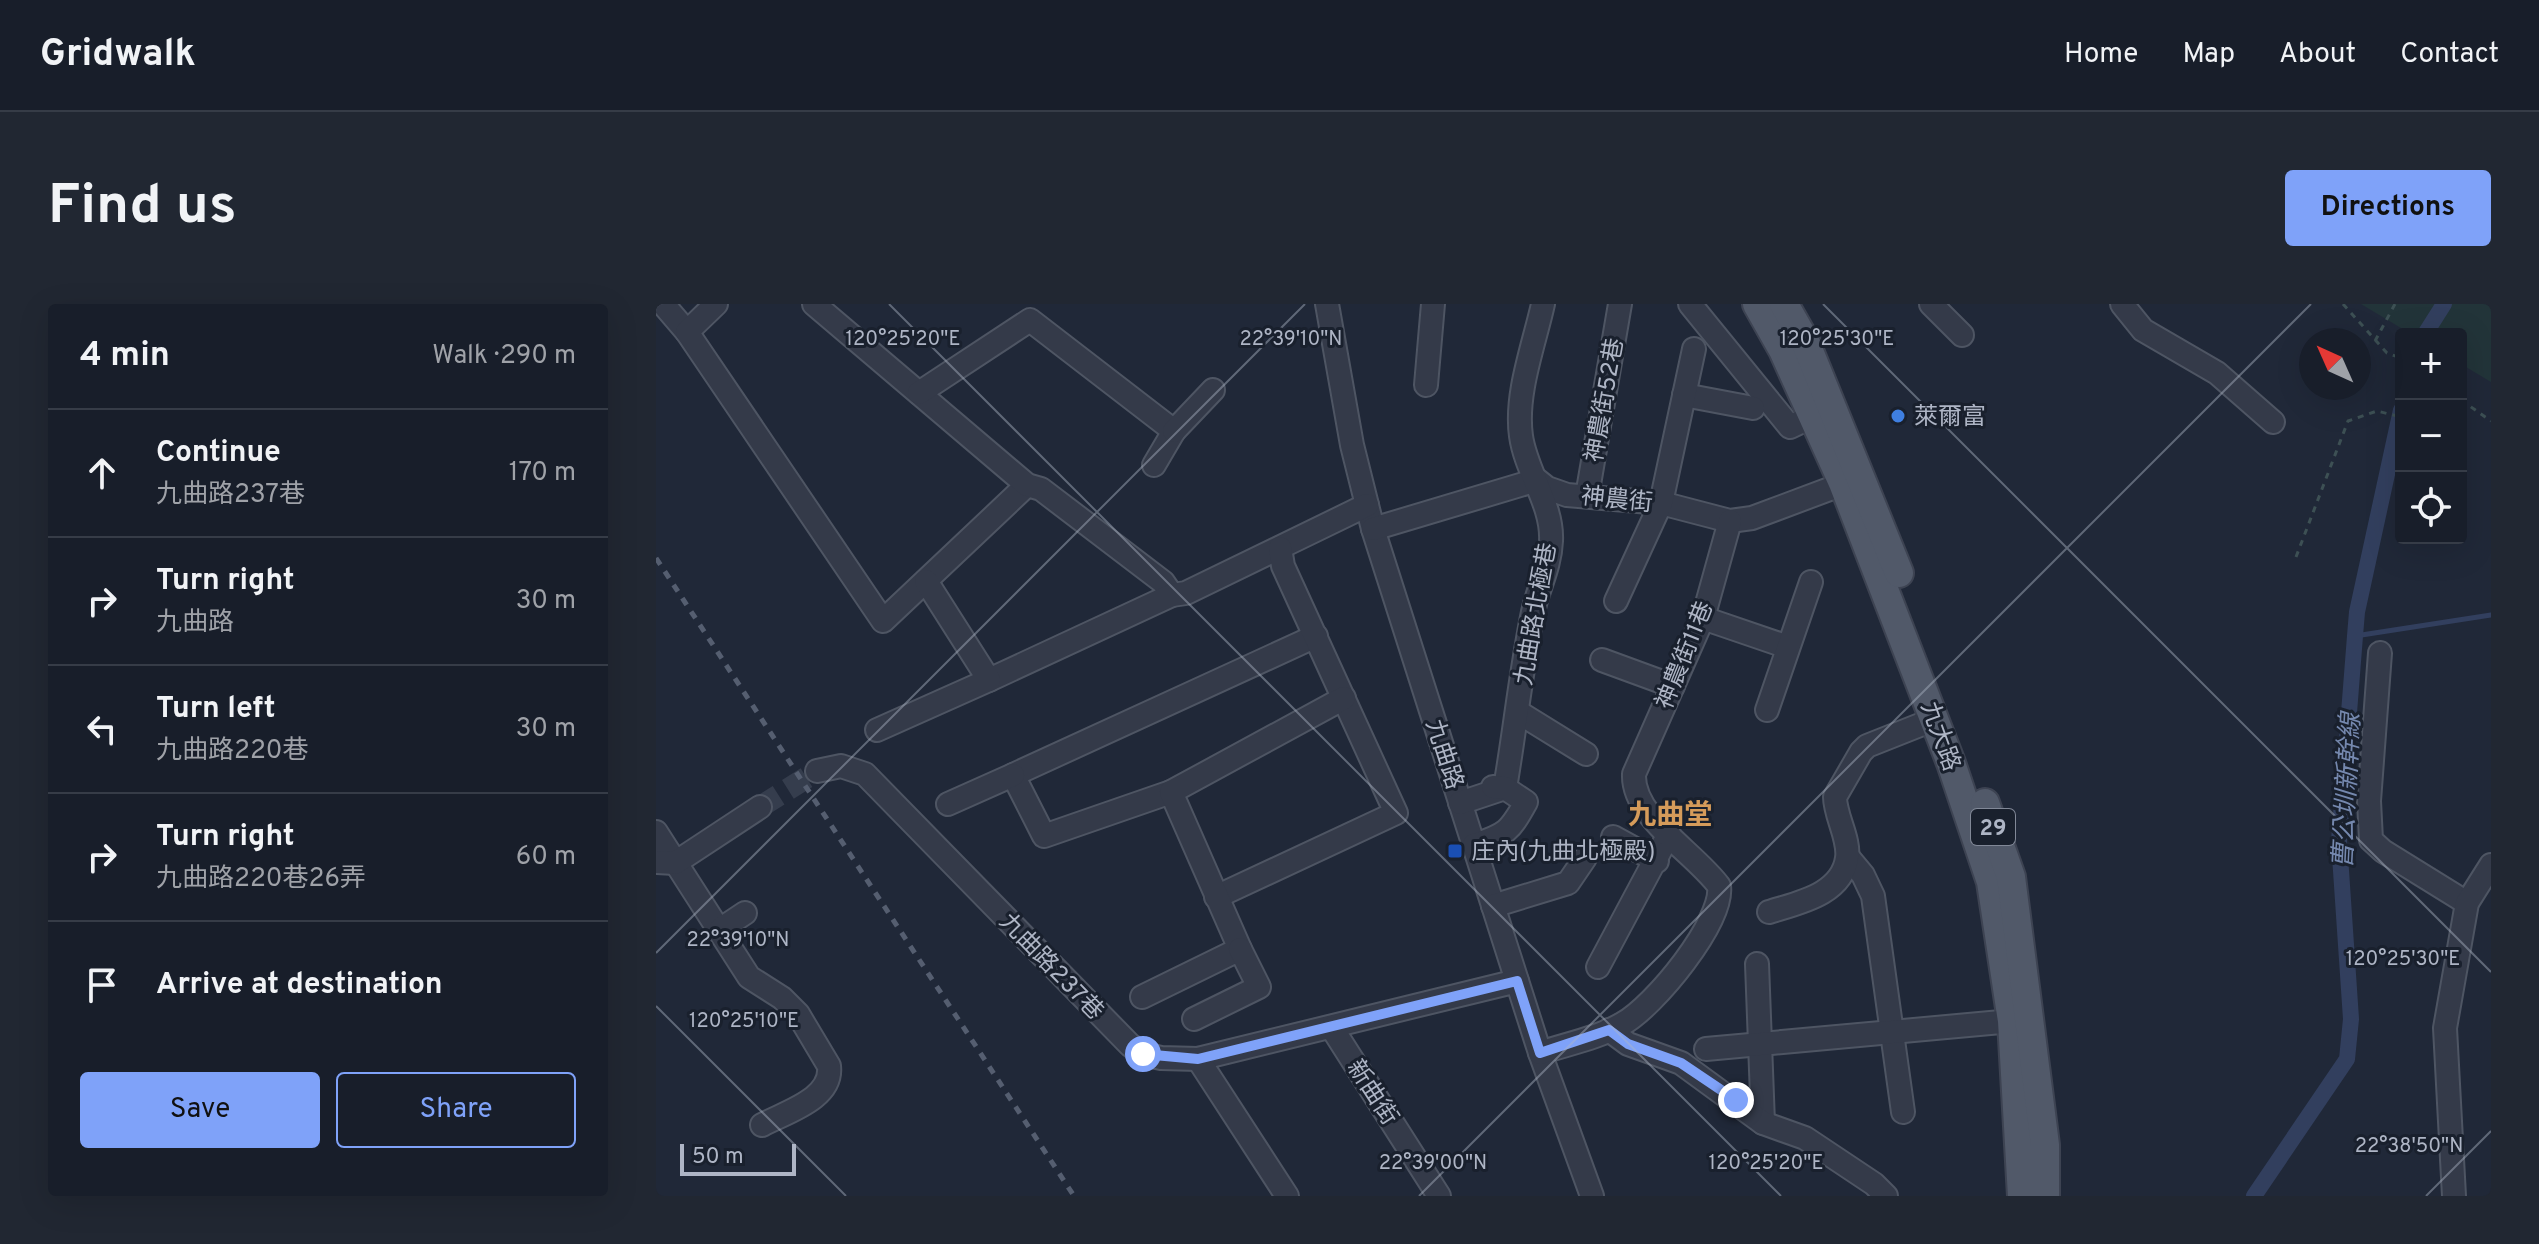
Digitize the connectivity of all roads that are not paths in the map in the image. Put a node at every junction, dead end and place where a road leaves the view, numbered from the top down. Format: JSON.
{"nodes":[{"id":1,"x":663,"y":304,"type":"edge"},
{"id":2,"x":716,"y":304,"type":"edge"},
{"id":3,"x":814,"y":304,"type":"edge"},
{"id":4,"x":1327,"y":304,"type":"edge"},
{"id":5,"x":1433,"y":304,"type":"edge"},
{"id":6,"x":1543,"y":304,"type":"edge"},
{"id":7,"x":1620,"y":304,"type":"edge"},
{"id":8,"x":1690,"y":304,"type":"edge"},
{"id":9,"x":1757,"y":304,"type":"edge"},
{"id":10,"x":1784,"y":304,"type":"edge"},
{"id":11,"x":1931,"y":304,"type":"edge"},
{"id":12,"x":2122,"y":304,"type":"edge"},
{"id":13,"x":687,"y":332,"type":"junction"},
{"id":14,"x":1962,"y":335,"type":"dead end"},
{"id":15,"x":1694,"y":349,"type":"dead end"},
{"id":16,"x":1426,"y":385,"type":"dead end"},
{"id":17,"x":1213,"y":390,"type":"dead end"},
{"id":18,"x":919,"y":393,"type":"junction"},
{"id":19,"x":1684,"y":395,"type":"junction"},
{"id":20,"x":1753,"y":408,"type":"dead end"},
{"id":21,"x":1811,"y":417,"type":"junction"},
{"id":22,"x":2273,"y":422,"type":"dead end"},
{"id":23,"x":1174,"y":431,"type":"junction"},
{"id":24,"x":1154,"y":465,"type":"dead end"},
{"id":25,"x":1537,"y":480,"type":"junction"},
{"id":26,"x":1853,"y":480,"type":"junction"},
{"id":27,"x":1027,"y":485,"type":"junction"},
{"id":28,"x":1587,"y":496,"type":"junction"},
{"id":29,"x":1661,"y":503,"type":"junction"},
{"id":30,"x":1367,"y":505,"type":"junction"},
{"id":31,"x":1730,"y":521,"type":"junction"},
{"id":32,"x":1373,"y":529,"type":"junction"},
{"id":33,"x":1280,"y":548,"type":"junction"},
{"id":34,"x":926,"y":581,"type":"junction"},
{"id":35,"x":1811,"y":582,"type":"dead end"},
{"id":36,"x":1172,"y":595,"type":"junction"},
{"id":37,"x":1616,"y":601,"type":"dead end"},
{"id":38,"x":1703,"y":618,"type":"junction"},
{"id":39,"x":1316,"y":636,"type":"junction"},
{"id":40,"x":1788,"y":647,"type":"junction"},
{"id":41,"x":2380,"y":653,"type":"dead end"},
{"id":42,"x":1602,"y":660,"type":"dead end"},
{"id":43,"x":989,"y":680,"type":"junction"},
{"id":44,"x":1673,"y":686,"type":"junction"},
{"id":45,"x":1344,"y":698,"type":"junction"},
{"id":46,"x":1767,"y":710,"type":"dead end"},
{"id":47,"x":1518,"y":712,"type":"junction"},
{"id":48,"x":1935,"y":719,"type":"junction"},
{"id":49,"x":877,"y":730,"type":"dead end"},
{"id":50,"x":1586,"y":754,"type":"dead end"},
{"id":51,"x":817,"y":771,"type":"tunnel mouth"},
{"id":52,"x":1013,"y":775,"type":"junction"},
{"id":53,"x":1453,"y":779,"type":"junction"},
{"id":54,"x":1505,"y":788,"type":"junction"},
{"id":55,"x":1171,"y":792,"type":"junction"},
{"id":56,"x":1460,"y":803,"type":"junction"},
{"id":57,"x":948,"y":804,"type":"dead end"},
{"id":58,"x":760,"y":807,"type":"tunnel mouth"},
{"id":59,"x":656,"y":832,"type":"edge"},
{"id":60,"x":1669,"y":834,"type":"junction"},
{"id":61,"x":1613,"y":837,"type":"dead end"},
{"id":62,"x":1474,"y":845,"type":"junction"},
{"id":63,"x":1848,"y":857,"type":"junction"},
{"id":64,"x":1585,"y":858,"type":"dead end"},
{"id":65,"x":1657,"y":861,"type":"junction"},
{"id":66,"x":665,"y":863,"type":"edge"},
{"id":67,"x":2491,"y":865,"type":"edge"},
{"id":68,"x":1216,"y":897,"type":"junction"},
{"id":69,"x":2467,"y":903,"type":"junction"},
{"id":70,"x":1493,"y":906,"type":"junction"},
{"id":71,"x":1769,"y":912,"type":"dead end"},
{"id":72,"x":745,"y":913,"type":"dead end"},
{"id":73,"x":721,"y":929,"type":"junction"},
{"id":74,"x":1240,"y":949,"type":"junction"},
{"id":75,"x":1757,"y":964,"type":"dead end"},
{"id":76,"x":1598,"y":967,"type":"dead end"},
{"id":77,"x":1517,"y":981,"type":"junction"},
{"id":78,"x":1142,"y":997,"type":"dead end"},
{"id":79,"x":1194,"y":1019,"type":"dead end"},
{"id":80,"x":2012,"y":1021,"type":"junction"},
{"id":81,"x":1332,"y":1028,"type":"junction"},
{"id":82,"x":1609,"y":1030,"type":"junction"},
{"id":83,"x":1893,"y":1033,"type":"junction"},
{"id":84,"x":1759,"y":1045,"type":"junction"},
{"id":85,"x":1706,"y":1049,"type":"dead end"},
{"id":86,"x":1540,"y":1053,"type":"junction"},
{"id":87,"x":1198,"y":1059,"type":"junction"},
{"id":88,"x":1903,"y":1112,"type":"dead end"},
{"id":89,"x":1763,"y":1123,"type":"junction"},
{"id":90,"x":762,"y":1125,"type":"dead end"},
{"id":91,"x":1287,"y":1196,"type":"edge"},
{"id":92,"x":1439,"y":1196,"type":"edge"},
{"id":93,"x":1592,"y":1196,"type":"edge"},
{"id":94,"x":1886,"y":1196,"type":"edge"},
{"id":95,"x":2022,"y":1196,"type":"edge"},
{"id":96,"x":2045,"y":1196,"type":"edge"},
{"id":97,"x":2454,"y":1196,"type":"edge"}],
"edges":[{"from":1,"to":13,"type":"street"},
{"from":2,"to":13,"type":"street"},
{"from":3,"to":18,"type":"street"},
{"from":4,"to":30,"type":"street","name":"九曲路"},
{"from":5,"to":16,"type":"street"},
{"from":6,"to":25,"type":"street","name":"九曲路北極巷"},
{"from":7,"to":28,"type":"street","name":"神農街52巷"},
{"from":8,"to":21,"type":"street"},
{"from":9,"to":21,"type":"main road","name":"九大路","number":"29"},
{"from":10,"to":26,"type":"main road","name":"九大路","number":"29"},
{"from":11,"to":14,"type":"street"},
{"from":12,"to":22,"type":"street"},
{"from":13,"to":34,"type":"street"},
{"from":15,"to":19,"type":"street"},
{"from":17,"to":23,"type":"street"},
{"from":18,"to":23,"type":"street"},
{"from":18,"to":27,"type":"street"},
{"from":19,"to":20,"type":"street"},
{"from":19,"to":29,"type":"street"},
{"from":21,"to":26,"type":"main road","name":"九大路","number":"29"},
{"from":23,"to":24,"type":"street"},
{"from":25,"to":28,"type":"street","name":"神農街"},
{"from":25,"to":32,"type":"street"},
{"from":25,"to":47,"type":"street","name":"九曲路北極巷"},
{"from":26,"to":31,"type":"street","name":"神農街"},
{"from":26,"to":48,"type":"main road","name":"九大路","number":"29"},
{"from":26,"to":96,"type":"main road","name":"九大路","number":"29"},
{"from":27,"to":34,"type":"street"},
{"from":27,"to":36,"type":"street"},
{"from":28,"to":29,"type":"street","name":"神農街"},
{"from":29,"to":31,"type":"street","name":"神農街"},
{"from":29,"to":37,"type":"street"},
{"from":30,"to":32,"type":"street","name":"九曲路"},
{"from":30,"to":33,"type":"street"},
{"from":31,"to":38,"type":"street","name":"神農街11巷"},
{"from":32,"to":53,"type":"street","name":"九曲路"},
{"from":33,"to":36,"type":"street"},
{"from":33,"to":39,"type":"street"},
{"from":34,"to":43,"type":"street"},
{"from":35,"to":40,"type":"street"},
{"from":36,"to":43,"type":"street"},
{"from":38,"to":40,"type":"street"},
{"from":38,"to":44,"type":"street","name":"神農街11巷"},
{"from":39,"to":45,"type":"street"},
{"from":39,"to":52,"type":"street"},
{"from":40,"to":46,"type":"street"},
{"from":41,"to":69,"type":"street"},
{"from":42,"to":44,"type":"street"},
{"from":43,"to":49,"type":"street"},
{"from":44,"to":60,"type":"street","name":"神農街11巷"},
{"from":45,"to":55,"type":"street"},
{"from":45,"to":68,"type":"street"},
{"from":47,"to":50,"type":"street"},
{"from":47,"to":54,"type":"street","name":"九曲路北極巷"},
{"from":48,"to":63,"type":"street"},
{"from":48,"to":80,"type":"main road","name":"九大路","number":"29"},
{"from":51,"to":87,"type":"street","name":"九曲路237巷"},
{"from":52,"to":55,"type":"street"},
{"from":52,"to":57,"type":"street"},
{"from":53,"to":54,"type":"street"},
{"from":53,"to":56,"type":"street","name":"九曲路"},
{"from":54,"to":56,"type":"street"},
{"from":54,"to":62,"type":"street"},
{"from":55,"to":68,"type":"street"},
{"from":56,"to":62,"type":"street","name":"九曲路"},
{"from":58,"to":66,"type":"street"},
{"from":59,"to":66,"type":"street"},
{"from":60,"to":65,"type":"street"},
{"from":60,"to":82,"type":"street"},
{"from":61,"to":65,"type":"street"},
{"from":62,"to":70,"type":"street","name":"九曲路"},
{"from":63,"to":71,"type":"street"},
{"from":63,"to":83,"type":"street"},
{"from":64,"to":70,"type":"street"},
{"from":65,"to":76,"type":"street"},
{"from":66,"to":73,"type":"street"},
{"from":67,"to":69,"type":"street"},
{"from":68,"to":74,"type":"street"},
{"from":69,"to":97,"type":"street"},
{"from":70,"to":77,"type":"street","name":"九曲路"},
{"from":72,"to":73,"type":"street"},
{"from":73,"to":90,"type":"street"},
{"from":74,"to":78,"type":"street"},
{"from":74,"to":79,"type":"street"},
{"from":75,"to":84,"type":"street"},
{"from":77,"to":81,"type":"street","name":"九曲路237巷"},
{"from":77,"to":86,"type":"street","name":"九曲路"},
{"from":80,"to":83,"type":"street"},
{"from":80,"to":95,"type":"main road","name":"九大路","number":"29"},
{"from":81,"to":87,"type":"street","name":"九曲路237巷"},
{"from":81,"to":92,"type":"street","name":"新曲街"},
{"from":82,"to":86,"type":"street"},
{"from":82,"to":89,"type":"street"},
{"from":83,"to":84,"type":"street"},
{"from":83,"to":88,"type":"street"},
{"from":84,"to":85,"type":"street"},
{"from":84,"to":89,"type":"street"},
{"from":86,"to":93,"type":"street","name":"九曲路"},
{"from":87,"to":91,"type":"street"},
{"from":89,"to":94,"type":"street"}]}
